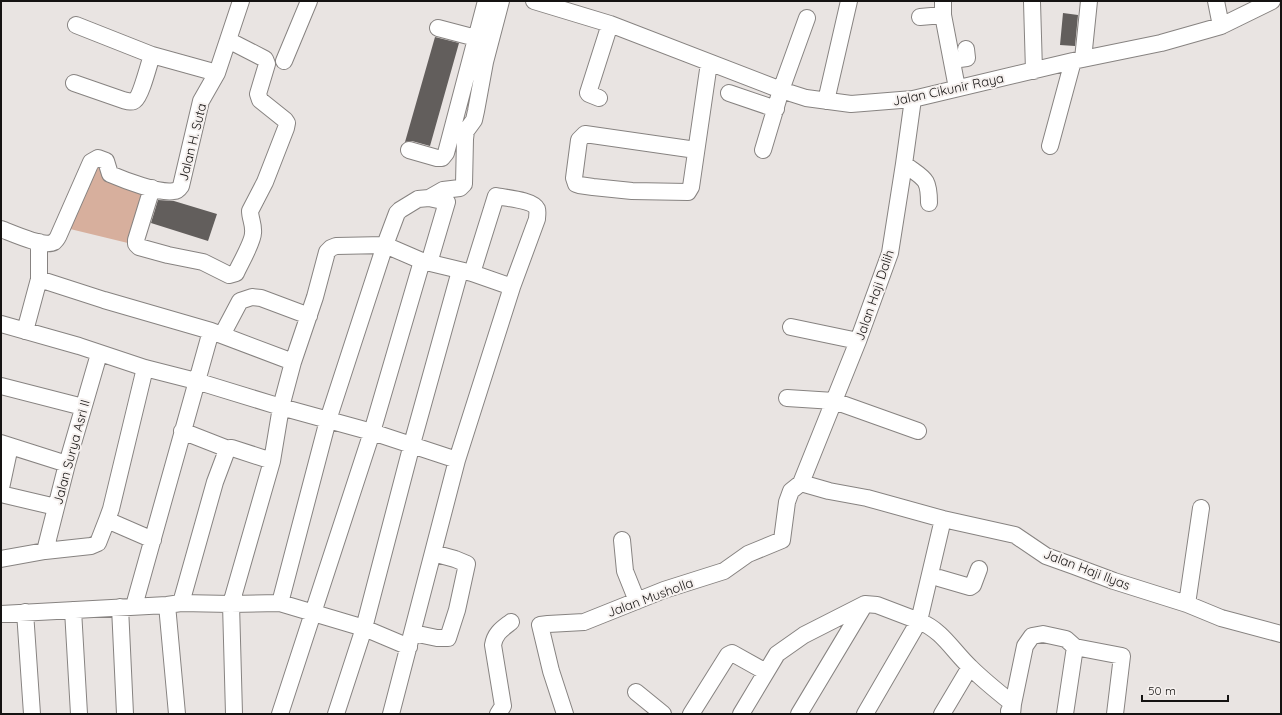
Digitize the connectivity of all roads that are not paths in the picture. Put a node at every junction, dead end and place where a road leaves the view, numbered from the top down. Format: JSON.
{"nodes":[{"id":1,"x":241,"y":1,"type":"edge"},
{"id":2,"x":309,"y":1,"type":"edge"},
{"id":3,"x":486,"y":1,"type":"edge"},
{"id":4,"x":501,"y":1,"type":"edge"},
{"id":5,"x":534,"y":1,"type":"edge"},
{"id":6,"x":849,"y":1,"type":"edge"},
{"id":7,"x":1089,"y":1,"type":"edge"},
{"id":8,"x":1216,"y":1,"type":"edge"},
{"id":9,"x":1272,"y":1,"type":"edge"},
{"id":10,"x":1032,"y":2,"type":"dead end"},
{"id":11,"x":943,"y":8,"type":"edge"},
{"id":12,"x":920,"y":17,"type":"dead end"},
{"id":13,"x":807,"y":18,"type":"dead end"},
{"id":14,"x":610,"y":24,"type":"junction"},
{"id":15,"x":76,"y":25,"type":"dead end"},
{"id":16,"x":1221,"y":26,"type":"junction"},
{"id":17,"x":438,"y":28,"type":"dead end"},
{"id":18,"x":476,"y":38,"type":"junction"},
{"id":19,"x":228,"y":40,"type":"junction"},
{"id":20,"x":966,"y":49,"type":"dead end"},
{"id":21,"x":152,"y":55,"type":"junction"},
{"id":22,"x":952,"y":60,"type":"junction"},
{"id":23,"x":1078,"y":60,"type":"junction"},
{"id":24,"x":284,"y":61,"type":"dead end"},
{"id":25,"x":709,"y":63,"type":"junction"},
{"id":26,"x":1034,"y":71,"type":"junction"},
{"id":27,"x":217,"y":73,"type":"junction"},
{"id":28,"x":74,"y":83,"type":"dead end"},
{"id":29,"x":957,"y":88,"type":"junction"},
{"id":30,"x":781,"y":90,"type":"junction"},
{"id":31,"x":729,"y":93,"type":"dead end"},
{"id":32,"x":599,"y":98,"type":"dead end"},
{"id":33,"x":913,"y":98,"type":"junction"},
{"id":34,"x":826,"y":101,"type":"junction"},
{"id":35,"x":776,"y":109,"type":"junction"},
{"id":36,"x":1050,"y":146,"type":"dead end"},
{"id":37,"x":409,"y":150,"type":"dead end"},
{"id":38,"x":696,"y":150,"type":"junction"},
{"id":39,"x":763,"y":150,"type":"dead end"},
{"id":40,"x":904,"y":164,"type":"junction"},
{"id":41,"x":152,"y":188,"type":"junction"},
{"id":42,"x":429,"y":198,"type":"junction"},
{"id":43,"x":929,"y":203,"type":"dead end"},
{"id":44,"x":1,"y":229,"type":"edge"},
{"id":45,"x":39,"y":242,"type":"junction"},
{"id":46,"x":385,"y":245,"type":"junction"},
{"id":47,"x":426,"y":262,"type":"junction"},
{"id":48,"x":466,"y":272,"type":"junction"},
{"id":49,"x":39,"y":279,"type":"junction"},
{"id":50,"x":512,"y":286,"type":"junction"},
{"id":51,"x":308,"y":316,"type":"junction"},
{"id":52,"x":1,"y":324,"type":"edge"},
{"id":53,"x":791,"y":327,"type":"dead end"},
{"id":54,"x":25,"y":331,"type":"junction"},
{"id":55,"x":216,"y":333,"type":"junction"},
{"id":56,"x":858,"y":341,"type":"junction"},
{"id":57,"x":99,"y":354,"type":"junction"},
{"id":58,"x":293,"y":362,"type":"junction"},
{"id":59,"x":145,"y":368,"type":"junction"},
{"id":60,"x":196,"y":381,"type":"junction"},
{"id":61,"x":1,"y":386,"type":"edge"},
{"id":62,"x":787,"y":398,"type":"dead end"},
{"id":63,"x":834,"y":401,"type":"junction"},
{"id":64,"x":83,"y":407,"type":"junction"},
{"id":65,"x":281,"y":407,"type":"junction"},
{"id":66,"x":328,"y":420,"type":"junction"},
{"id":67,"x":182,"y":431,"type":"junction"},
{"id":68,"x":918,"y":431,"type":"dead end"},
{"id":69,"x":372,"y":432,"type":"junction"},
{"id":70,"x":412,"y":444,"type":"junction"},
{"id":71,"x":6,"y":445,"type":"edge"},
{"id":72,"x":228,"y":449,"type":"junction"},
{"id":73,"x":272,"y":460,"type":"junction"},
{"id":74,"x":457,"y":460,"type":"junction"},
{"id":75,"x":67,"y":464,"type":"junction"},
{"id":76,"x":801,"y":483,"type":"junction"},
{"id":77,"x":1,"y":488,"type":"edge"},
{"id":78,"x":1,"y":492,"type":"edge"},
{"id":79,"x":56,"y":507,"type":"junction"},
{"id":80,"x":1201,"y":508,"type":"dead end"},
{"id":81,"x":107,"y":520,"type":"junction"},
{"id":82,"x":949,"y":520,"type":"junction"},
{"id":83,"x":153,"y":540,"type":"junction"},
{"id":84,"x":622,"y":540,"type":"dead end"},
{"id":85,"x":44,"y":551,"type":"junction"},
{"id":86,"x":433,"y":553,"type":"junction"},
{"id":87,"x":1,"y":559,"type":"edge"},
{"id":88,"x":979,"y":569,"type":"dead end"},
{"id":89,"x":939,"y":578,"type":"junction"},
{"id":90,"x":637,"y":601,"type":"junction"},
{"id":91,"x":280,"y":603,"type":"junction"},
{"id":92,"x":174,"y":604,"type":"junction"},
{"id":93,"x":231,"y":604,"type":"junction"},
{"id":94,"x":866,"y":604,"type":"junction"},
{"id":95,"x":1187,"y":604,"type":"junction"},
{"id":96,"x":127,"y":606,"type":"junction"},
{"id":97,"x":73,"y":610,"type":"junction"},
{"id":98,"x":25,"y":612,"type":"junction"},
{"id":99,"x":312,"y":613,"type":"junction"},
{"id":100,"x":1,"y":614,"type":"edge"},
{"id":101,"x":511,"y":622,"type":"dead end"},
{"id":102,"x":923,"y":623,"type":"junction"},
{"id":103,"x":364,"y":628,"type":"junction"},
{"id":104,"x":1281,"y":634,"type":"edge"},
{"id":105,"x":411,"y":640,"type":"junction"},
{"id":106,"x":1075,"y":647,"type":"junction"},
{"id":107,"x":970,"y":667,"type":"junction"},
{"id":108,"x":766,"y":672,"type":"junction"},
{"id":109,"x":636,"y":692,"type":"dead end"},
{"id":110,"x":1011,"y":711,"type":"edge"},
{"id":111,"x":32,"y":714,"type":"edge"},
{"id":112,"x":79,"y":714,"type":"edge"},
{"id":113,"x":125,"y":714,"type":"edge"},
{"id":114,"x":177,"y":714,"type":"edge"},
{"id":115,"x":234,"y":714,"type":"edge"},
{"id":116,"x":280,"y":714,"type":"edge"},
{"id":117,"x":336,"y":714,"type":"edge"},
{"id":118,"x":391,"y":714,"type":"edge"},
{"id":119,"x":498,"y":714,"type":"edge"},
{"id":120,"x":565,"y":714,"type":"edge"},
{"id":121,"x":663,"y":714,"type":"edge"},
{"id":122,"x":691,"y":714,"type":"edge"},
{"id":123,"x":741,"y":714,"type":"edge"},
{"id":124,"x":799,"y":714,"type":"edge"},
{"id":125,"x":865,"y":714,"type":"edge"},
{"id":126,"x":872,"y":714,"type":"edge"},
{"id":127,"x":942,"y":714,"type":"edge"},
{"id":128,"x":1065,"y":714,"type":"edge"},
{"id":129,"x":1115,"y":714,"type":"edge"}],
"edges":[{"from":1,"to":19,"type":"street","name":"Jalan H. Suta"},
{"from":2,"to":24,"type":"street"},
{"from":3,"to":18,"type":"street"},
{"from":4,"to":42,"type":"street"},
{"from":5,"to":14,"type":"street","name":"Jalan Cikunir Raya"},
{"from":6,"to":34,"type":"street"},
{"from":7,"to":23,"type":"street"},
{"from":8,"to":16,"type":"street"},
{"from":9,"to":16,"type":"street","name":"Jalan Cikunir Raya"},
{"from":10,"to":26,"type":"street"},
{"from":11,"to":12,"type":"street"},
{"from":11,"to":22,"type":"street"},
{"from":13,"to":30,"type":"street"},
{"from":14,"to":25,"type":"street","name":"Jalan Cikunir Raya"},
{"from":14,"to":32,"type":"street"},
{"from":15,"to":21,"type":"street"},
{"from":16,"to":23,"type":"street","name":"Jalan Cikunir Raya"},
{"from":17,"to":18,"type":"street"},
{"from":18,"to":37,"type":"street"},
{"from":19,"to":27,"type":"street","name":"Jalan H. Suta"},
{"from":19,"to":41,"type":"street"},
{"from":20,"to":22,"type":"street"},
{"from":21,"to":27,"type":"street"},
{"from":21,"to":28,"type":"street"},
{"from":22,"to":29,"type":"street"},
{"from":23,"to":26,"type":"street","name":"Jalan Cikunir Raya"},
{"from":23,"to":36,"type":"street"},
{"from":25,"to":30,"type":"street","name":"Jalan Cikunir Raya"},
{"from":25,"to":38,"type":"street"},
{"from":26,"to":29,"type":"street","name":"Jalan Cikunir Raya"},
{"from":27,"to":41,"type":"street","name":"Jalan H. Suta"},
{"from":29,"to":33,"type":"street","name":"Jalan Cikunir Raya"},
{"from":30,"to":34,"type":"street","name":"Jalan Cikunir Raya"},
{"from":30,"to":35,"type":"street"},
{"from":31,"to":35,"type":"street"},
{"from":33,"to":34,"type":"street","name":"Jalan Cikunir Raya"},
{"from":33,"to":40,"type":"street","name":"Jalan Haji Dalih"},
{"from":35,"to":39,"type":"street"},
{"from":38,"to":38,"type":"street"},
{"from":40,"to":43,"type":"street"},
{"from":40,"to":56,"type":"street","name":"Jalan Haji Dalih"},
{"from":41,"to":45,"type":"street","name":"Jalan H. Suta"},
{"from":42,"to":46,"type":"street"},
{"from":42,"to":47,"type":"street"},
{"from":44,"to":45,"type":"street"},
{"from":45,"to":49,"type":"street"},
{"from":46,"to":47,"type":"street"},
{"from":46,"to":51,"type":"street"},
{"from":46,"to":66,"type":"street"},
{"from":47,"to":48,"type":"street"},
{"from":47,"to":69,"type":"street"},
{"from":48,"to":50,"type":"street"},
{"from":48,"to":50,"type":"street"},
{"from":48,"to":70,"type":"street"},
{"from":49,"to":54,"type":"street"},
{"from":49,"to":55,"type":"street"},
{"from":50,"to":74,"type":"street"},
{"from":51,"to":55,"type":"street"},
{"from":51,"to":58,"type":"street"},
{"from":52,"to":54,"type":"street"},
{"from":53,"to":56,"type":"street"},
{"from":54,"to":57,"type":"street"},
{"from":55,"to":58,"type":"street"},
{"from":55,"to":60,"type":"street"},
{"from":56,"to":63,"type":"street","name":"Jalan Haji Dalih"},
{"from":57,"to":59,"type":"street"},
{"from":57,"to":64,"type":"street","name":"Jalan Surya Asri II"},
{"from":58,"to":65,"type":"street"},
{"from":59,"to":60,"type":"street"},
{"from":59,"to":81,"type":"street"},
{"from":60,"to":65,"type":"street"},
{"from":60,"to":67,"type":"street"},
{"from":61,"to":64,"type":"street"},
{"from":62,"to":63,"type":"street"},
{"from":63,"to":68,"type":"street"},
{"from":63,"to":76,"type":"street","name":"Jalan Haji Dalih"},
{"from":64,"to":75,"type":"street","name":"Jalan Surya Asri II"},
{"from":65,"to":66,"type":"street"},
{"from":65,"to":73,"type":"street"},
{"from":66,"to":69,"type":"street"},
{"from":66,"to":91,"type":"street"},
{"from":67,"to":72,"type":"street"},
{"from":67,"to":83,"type":"street"},
{"from":69,"to":70,"type":"street"},
{"from":69,"to":99,"type":"street"},
{"from":70,"to":74,"type":"street"},
{"from":70,"to":103,"type":"street"},
{"from":71,"to":75,"type":"street"},
{"from":71,"to":77,"type":"street"},
{"from":72,"to":73,"type":"street"},
{"from":72,"to":92,"type":"street"},
{"from":73,"to":93,"type":"street"},
{"from":74,"to":86,"type":"street"},
{"from":75,"to":79,"type":"street","name":"Jalan Surya Asri II"},
{"from":76,"to":82,"type":"street","name":"Jalan Haji Ilyas"},
{"from":76,"to":90,"type":"street","name":"Jalan Musholla"},
{"from":78,"to":79,"type":"street"},
{"from":79,"to":85,"type":"street","name":"Jalan Surya Asri II"},
{"from":80,"to":95,"type":"street"},
{"from":81,"to":83,"type":"street"},
{"from":81,"to":85,"type":"street"},
{"from":82,"to":89,"type":"street"},
{"from":82,"to":95,"type":"street","name":"Jalan Haji Ilyas"},
{"from":82,"to":102,"type":"street"},
{"from":83,"to":96,"type":"street"},
{"from":84,"to":90,"type":"street"},
{"from":85,"to":87,"type":"street"},
{"from":86,"to":105,"type":"street"},
{"from":86,"to":105,"type":"street"},
{"from":88,"to":89,"type":"street"},
{"from":89,"to":102,"type":"street"},
{"from":90,"to":120,"type":"street","name":"Jalan Musholla"},
{"from":91,"to":93,"type":"street"},
{"from":91,"to":99,"type":"street"},
{"from":92,"to":93,"type":"street"},
{"from":92,"to":96,"type":"street"},
{"from":92,"to":114,"type":"street"},
{"from":93,"to":115,"type":"street"},
{"from":94,"to":102,"type":"street"},
{"from":94,"to":108,"type":"street"},
{"from":94,"to":124,"type":"street"},
{"from":95,"to":104,"type":"street","name":"Jalan Haji Ilyas"},
{"from":96,"to":97,"type":"street"},
{"from":96,"to":113,"type":"street"},
{"from":97,"to":98,"type":"street"},
{"from":97,"to":112,"type":"street"},
{"from":98,"to":100,"type":"street"},
{"from":98,"to":111,"type":"street"},
{"from":99,"to":103,"type":"street"},
{"from":99,"to":116,"type":"street"},
{"from":101,"to":119,"type":"street"},
{"from":102,"to":107,"type":"street"},
{"from":102,"to":125,"type":"street"},
{"from":102,"to":126,"type":"street"},
{"from":103,"to":105,"type":"street"},
{"from":103,"to":117,"type":"street"},
{"from":105,"to":118,"type":"street"},
{"from":106,"to":110,"type":"street"},
{"from":106,"to":128,"type":"street"},
{"from":106,"to":129,"type":"street"},
{"from":107,"to":110,"type":"street"},
{"from":107,"to":127,"type":"street"},
{"from":108,"to":122,"type":"street"},
{"from":108,"to":123,"type":"street"},
{"from":109,"to":121,"type":"street"}]}
